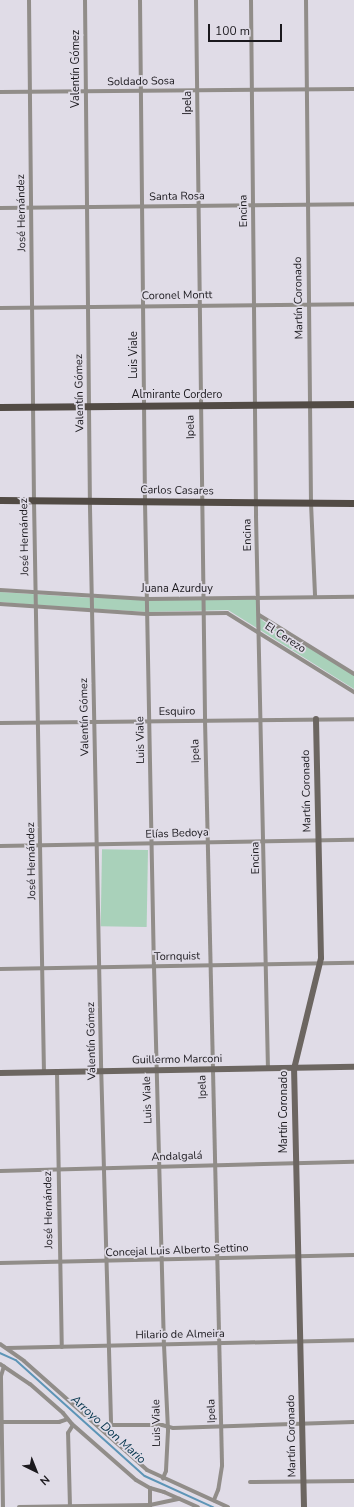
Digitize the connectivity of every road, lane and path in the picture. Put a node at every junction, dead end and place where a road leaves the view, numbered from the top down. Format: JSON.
{"nodes":[{"id":1,"x":29,"y":0,"type":"edge"},
{"id":2,"x":85,"y":0,"type":"edge"},
{"id":3,"x":140,"y":0,"type":"edge"},
{"id":4,"x":196,"y":0,"type":"edge"},
{"id":5,"x":251,"y":0,"type":"edge"},
{"id":6,"x":306,"y":0,"type":"edge"},
{"id":7,"x":251,"y":89,"type":"junction"},
{"id":8,"x":307,"y":89,"type":"junction"},
{"id":9,"x":354,"y":89,"type":"edge"},
{"id":10,"x":197,"y":90,"type":"junction"},
{"id":11,"x":85,"y":91,"type":"junction"},
{"id":12,"x":141,"y":91,"type":"junction"},
{"id":13,"x":0,"y":92,"type":"edge"},
{"id":14,"x":29,"y":92,"type":"junction"},
{"id":15,"x":253,"y":204,"type":"junction"},
{"id":16,"x":309,"y":204,"type":"junction"},
{"id":17,"x":354,"y":204,"type":"edge"},
{"id":18,"x":142,"y":206,"type":"junction"},
{"id":19,"x":197,"y":206,"type":"junction"},
{"id":20,"x":30,"y":207,"type":"junction"},
{"id":21,"x":87,"y":207,"type":"junction"},
{"id":22,"x":0,"y":208,"type":"edge"},
{"id":23,"x":309,"y":304,"type":"junction"},
{"id":24,"x":354,"y":304,"type":"edge"},
{"id":25,"x":198,"y":305,"type":"junction"},
{"id":26,"x":254,"y":305,"type":"junction"},
{"id":27,"x":143,"y":306,"type":"junction"},
{"id":28,"x":87,"y":307,"type":"junction"},
{"id":29,"x":0,"y":308,"type":"edge"},
{"id":30,"x":32,"y":308,"type":"junction"},
{"id":31,"x":354,"y":404,"type":"edge"},
{"id":32,"x":311,"y":405,"type":"junction"},
{"id":33,"x":89,"y":406,"type":"junction"},
{"id":34,"x":144,"y":406,"type":"junction"},
{"id":35,"x":199,"y":406,"type":"junction"},
{"id":36,"x":255,"y":406,"type":"junction"},
{"id":37,"x":0,"y":407,"type":"edge"},
{"id":38,"x":33,"y":407,"type":"junction"},
{"id":39,"x":0,"y":500,"type":"edge"},
{"id":40,"x":34,"y":501,"type":"junction"},
{"id":41,"x":90,"y":501,"type":"junction"},
{"id":42,"x":145,"y":502,"type":"junction"},
{"id":43,"x":201,"y":502,"type":"junction"},
{"id":44,"x":256,"y":503,"type":"junction"},
{"id":45,"x":311,"y":503,"type":"junction"},
{"id":46,"x":354,"y":503,"type":"edge"},
{"id":47,"x":0,"y":590,"type":"edge"},
{"id":48,"x":35,"y":593,"type":"junction"},
{"id":49,"x":92,"y":596,"type":"junction"},
{"id":50,"x":315,"y":596,"type":"junction"},
{"id":51,"x":258,"y":597,"type":"junction"},
{"id":52,"x":354,"y":597,"type":"edge"},
{"id":53,"x":203,"y":598,"type":"junction"},
{"id":54,"x":147,"y":599,"type":"junction"},
{"id":55,"x":0,"y":604,"type":"edge"},
{"id":56,"x":36,"y":606,"type":"junction"},
{"id":57,"x":92,"y":610,"type":"junction"},
{"id":58,"x":203,"y":613,"type":"junction"},
{"id":59,"x":147,"y":614,"type":"junction"},
{"id":60,"x":259,"y":615,"type":"junction"},
{"id":61,"x":260,"y":632,"type":"junction"},
{"id":62,"x":354,"y":674,"type":"edge"},
{"id":63,"x":354,"y":692,"type":"edge"},
{"id":64,"x":261,"y":719,"type":"junction"},
{"id":65,"x":316,"y":719,"type":"junction"},
{"id":66,"x":354,"y":719,"type":"edge"},
{"id":67,"x":204,"y":720,"type":"junction"},
{"id":68,"x":94,"y":722,"type":"junction"},
{"id":69,"x":149,"y":722,"type":"junction"},
{"id":70,"x":0,"y":723,"type":"edge"},
{"id":71,"x":39,"y":723,"type":"junction"},
{"id":72,"x":354,"y":840,"type":"edge"},
{"id":73,"x":264,"y":841,"type":"junction"},
{"id":74,"x":317,"y":841,"type":"junction"},
{"id":75,"x":208,"y":842,"type":"junction"},
{"id":76,"x":97,"y":844,"type":"junction"},
{"id":77,"x":152,"y":844,"type":"junction"},
{"id":78,"x":0,"y":846,"type":"edge"},
{"id":79,"x":41,"y":846,"type":"junction"},
{"id":80,"x":320,"y":963,"type":"junction"},
{"id":81,"x":354,"y":963,"type":"edge"},
{"id":82,"x":266,"y":964,"type":"junction"},
{"id":83,"x":154,"y":966,"type":"junction"},
{"id":84,"x":209,"y":966,"type":"junction"},
{"id":85,"x":99,"y":967,"type":"junction"},
{"id":86,"x":43,"y":968,"type":"junction"},
{"id":87,"x":0,"y":969,"type":"edge"},
{"id":88,"x":354,"y":1067,"type":"edge"},
{"id":89,"x":268,"y":1069,"type":"junction"},
{"id":90,"x":294,"y":1069,"type":"junction"},
{"id":91,"x":212,"y":1070,"type":"junction"},
{"id":92,"x":101,"y":1071,"type":"junction"},
{"id":93,"x":156,"y":1071,"type":"junction"},
{"id":94,"x":0,"y":1073,"type":"edge"},
{"id":95,"x":44,"y":1073,"type":"junction"},
{"id":96,"x":57,"y":1073,"type":"junction"},
{"id":97,"x":354,"y":1162,"type":"edge"},
{"id":98,"x":295,"y":1163,"type":"junction"},
{"id":99,"x":215,"y":1165,"type":"junction"},
{"id":100,"x":159,"y":1167,"type":"junction"},
{"id":101,"x":103,"y":1169,"type":"junction"},
{"id":102,"x":58,"y":1170,"type":"junction"},
{"id":103,"x":0,"y":1171,"type":"edge"},
{"id":104,"x":354,"y":1255,"type":"edge"},
{"id":105,"x":297,"y":1257,"type":"junction"},
{"id":106,"x":216,"y":1258,"type":"junction"},
{"id":107,"x":161,"y":1260,"type":"junction"},
{"id":108,"x":59,"y":1262,"type":"junction"},
{"id":109,"x":106,"y":1262,"type":"junction"},
{"id":110,"x":0,"y":1263,"type":"edge"},
{"id":111,"x":354,"y":1340,"type":"edge"},
{"id":112,"x":300,"y":1341,"type":"junction"},
{"id":113,"x":0,"y":1344,"type":"edge"},
{"id":114,"x":219,"y":1344,"type":"junction"},
{"id":115,"x":164,"y":1345,"type":"junction"},
{"id":116,"x":62,"y":1346,"type":"junction"},
{"id":117,"x":108,"y":1346,"type":"junction"},
{"id":118,"x":7,"y":1348,"type":"junction"},
{"id":119,"x":2,"y":1365,"type":"edge"},
{"id":120,"x":1,"y":1373,"type":"edge"},
{"id":121,"x":68,"y":1419,"type":"junction"},
{"id":122,"x":0,"y":1422,"type":"edge"},
{"id":123,"x":354,"y":1422,"type":"edge"},
{"id":124,"x":302,"y":1424,"type":"junction"},
{"id":125,"x":73,"y":1425,"type":"junction"},
{"id":126,"x":110,"y":1425,"type":"junction"},
{"id":127,"x":222,"y":1425,"type":"junction"},
{"id":128,"x":168,"y":1427,"type":"junction"},
{"id":129,"x":106,"y":1432,"type":"junction"},
{"id":130,"x":163,"y":1478,"type":"junction"},
{"id":131,"x":354,"y":1481,"type":"edge"},
{"id":132,"x":250,"y":1482,"type":"dead end"},
{"id":133,"x":303,"y":1483,"type":"junction"},
{"id":134,"x":150,"y":1488,"type":"junction"},
{"id":135,"x":179,"y":1499,"type":"junction"},
{"id":136,"x":214,"y":1500,"type":"junction"},
{"id":137,"x":150,"y":1506,"type":"edge"},
{"id":138,"x":3,"y":1507,"type":"edge"},
{"id":139,"x":19,"y":1507,"type":"edge"},
{"id":140,"x":70,"y":1507,"type":"edge"},
{"id":141,"x":198,"y":1507,"type":"edge"},
{"id":142,"x":228,"y":1507,"type":"edge"},
{"id":143,"x":304,"y":1507,"type":"edge"}],
"edges":[{"from":1,"to":14,"type":"street","name":"José Hernández"},
{"from":2,"to":11,"type":"street","name":"Valentín Gómez"},
{"from":3,"to":12,"type":"street","name":"Luis Viale"},
{"from":4,"to":10,"type":"street","name":"Ipela"},
{"from":5,"to":7,"type":"street","name":"Encina"},
{"from":6,"to":8,"type":"street","name":"Martín Coronado"},
{"from":7,"to":8,"type":"street","name":"Soldado Sosa"},
{"from":7,"to":10,"type":"street","name":"Soldado Sosa"},
{"from":7,"to":15,"type":"street","name":"Encina"},
{"from":8,"to":9,"type":"street","name":"Soldado Sosa"},
{"from":8,"to":16,"type":"street","name":"Martín Coronado"},
{"from":10,"to":12,"type":"street","name":"Soldado Sosa"},
{"from":10,"to":19,"type":"street","name":"Ipela"},
{"from":11,"to":12,"type":"street","name":"Soldado Sosa"},
{"from":11,"to":14,"type":"street","name":"Soldado Sosa"},
{"from":11,"to":21,"type":"street","name":"Valentín Gómez"},
{"from":12,"to":18,"type":"street","name":"Luis Viale"},
{"from":13,"to":14,"type":"street","name":"Soldado Sosa"},
{"from":14,"to":20,"type":"street","name":"José Hernández"},
{"from":15,"to":16,"type":"street","name":"Santa Rosa"},
{"from":15,"to":19,"type":"street","name":"Santa Rosa"},
{"from":15,"to":26,"type":"street","name":"Encina"},
{"from":16,"to":17,"type":"street","name":"Santa Rosa"},
{"from":16,"to":23,"type":"street","name":"Martín Coronado"},
{"from":18,"to":19,"type":"street","name":"Santa Rosa"},
{"from":18,"to":21,"type":"street","name":"Santa Rosa"},
{"from":18,"to":27,"type":"street","name":"Luis Viale"},
{"from":19,"to":25,"type":"street","name":"Ipela"},
{"from":20,"to":21,"type":"street","name":"Santa Rosa"},
{"from":20,"to":22,"type":"street","name":"Santa Rosa"},
{"from":20,"to":30,"type":"street","name":"José Hernández"},
{"from":21,"to":28,"type":"street","name":"Valentín Gómez"},
{"from":23,"to":24,"type":"street","name":"Coronel Montt"},
{"from":23,"to":26,"type":"street","name":"Coronel Montt"},
{"from":23,"to":32,"type":"street","name":"Martín Coronado"},
{"from":25,"to":26,"type":"street","name":"Coronel Montt"},
{"from":25,"to":27,"type":"street","name":"Coronel Montt"},
{"from":25,"to":35,"type":"street","name":"Ipela"},
{"from":26,"to":36,"type":"street","name":"Encina"},
{"from":27,"to":28,"type":"street","name":"Coronel Montt"},
{"from":27,"to":34,"type":"street","name":"Luis Viale"},
{"from":28,"to":30,"type":"street","name":"Coronel Montt"},
{"from":28,"to":33,"type":"street","name":"Valentín Gómez"},
{"from":29,"to":30,"type":"street","name":"Coronel Montt"},
{"from":30,"to":38,"type":"street","name":"José Hernández"},
{"from":31,"to":32,"type":"main road","name":"Almirante Cordero"},
{"from":32,"to":36,"type":"main road","name":"Almirante Cordero"},
{"from":32,"to":45,"type":"street","name":"Martín Coronado"},
{"from":33,"to":34,"type":"main road","name":"Almirante Cordero"},
{"from":33,"to":38,"type":"main road","name":"Almirante Cordero"},
{"from":33,"to":41,"type":"street","name":"Valentín Gómez"},
{"from":34,"to":35,"type":"main road","name":"Almirante Cordero"},
{"from":34,"to":42,"type":"street","name":"Luis Viale"},
{"from":35,"to":36,"type":"main road","name":"Almirante Cordero"},
{"from":35,"to":43,"type":"street","name":"Ipela"},
{"from":36,"to":44,"type":"street","name":"Encina"},
{"from":37,"to":38,"type":"main road","name":"Almirante Cordero"},
{"from":38,"to":40,"type":"street","name":"José Hernández"},
{"from":39,"to":40,"type":"main road","name":"Carlos Casares"},
{"from":40,"to":41,"type":"main road","name":"Carlos Casares"},
{"from":40,"to":48,"type":"street","name":"José Hernández"},
{"from":41,"to":42,"type":"main road","name":"Carlos Casares"},
{"from":41,"to":49,"type":"street","name":"Valentín Gómez"},
{"from":42,"to":43,"type":"main road","name":"Carlos Casares"},
{"from":42,"to":54,"type":"street","name":"Luis Viale"},
{"from":43,"to":44,"type":"main road","name":"Carlos Casares"},
{"from":43,"to":53,"type":"street","name":"Ipela"},
{"from":44,"to":45,"type":"main road","name":"Carlos Casares"},
{"from":44,"to":51,"type":"street","name":"Encina"},
{"from":45,"to":46,"type":"main road","name":"Carlos Casares"},
{"from":45,"to":50,"type":"street","name":"Martín Coronado"},
{"from":47,"to":48,"type":"street","name":"Juana Azurduy"},
{"from":48,"to":49,"type":"street","name":"Juana Azurduy"},
{"from":48,"to":56,"type":"street","name":"José Hernández"},
{"from":49,"to":54,"type":"street","name":"Juana Azurduy"},
{"from":49,"to":57,"type":"street","name":"Valentín Gómez"},
{"from":50,"to":51,"type":"street","name":"Juana Azurduy"},
{"from":50,"to":52,"type":"street","name":"Juana Azurduy"},
{"from":51,"to":53,"type":"street","name":"Juana Azurduy"},
{"from":51,"to":60,"type":"street","name":"Encina"},
{"from":53,"to":54,"type":"street","name":"Juana Azurduy"},
{"from":53,"to":58,"type":"street","name":"Ipela"},
{"from":54,"to":59,"type":"street","name":"Luis Viale"},
{"from":55,"to":56,"type":"street"},
{"from":56,"to":57,"type":"street"},
{"from":56,"to":71,"type":"street","name":"José Hernández"},
{"from":57,"to":59,"type":"street"},
{"from":57,"to":68,"type":"street","name":"Valentín Gómez"},
{"from":58,"to":59,"type":"street"},
{"from":58,"to":61,"type":"street","name":"El Cerezo"},
{"from":58,"to":67,"type":"street","name":"Ipela"},
{"from":59,"to":69,"type":"street","name":"Luis Viale"},
{"from":60,"to":61,"type":"street","name":"Encina"},
{"from":60,"to":62,"type":"street"},
{"from":61,"to":63,"type":"street","name":"El Cerezo"},
{"from":61,"to":64,"type":"street","name":"Encina"},
{"from":64,"to":65,"type":"street","name":"Esquiro"},
{"from":64,"to":67,"type":"street","name":"Esquiro"},
{"from":64,"to":73,"type":"street","name":"Encina"},
{"from":65,"to":66,"type":"street","name":"Esquiro"},
{"from":65,"to":74,"type":"street","name":"Martín Coronado"},
{"from":67,"to":69,"type":"street","name":"Esquiro"},
{"from":67,"to":75,"type":"street","name":"Ipela"},
{"from":68,"to":69,"type":"street","name":"Esquiro"},
{"from":68,"to":71,"type":"street","name":"Esquiro"},
{"from":68,"to":76,"type":"street","name":"Valentín Gómez"},
{"from":69,"to":77,"type":"street","name":"Luis Viale"},
{"from":70,"to":71,"type":"street","name":"Esquiro"},
{"from":71,"to":79,"type":"street","name":"José Hernández"},
{"from":72,"to":74,"type":"street","name":"Elías Bedoya"},
{"from":73,"to":74,"type":"street","name":"Elías Bedoya"},
{"from":73,"to":75,"type":"street","name":"Elías Bedoya"},
{"from":73,"to":82,"type":"street","name":"Encina"},
{"from":74,"to":80,"type":"street","name":"Martín Coronado"},
{"from":75,"to":77,"type":"street","name":"Elías Bedoya"},
{"from":75,"to":84,"type":"street","name":"Ipela"},
{"from":76,"to":77,"type":"street","name":"Elías Bedoya"},
{"from":76,"to":79,"type":"street","name":"Elías Bedoya"},
{"from":76,"to":85,"type":"street","name":"Valentín Gómez"},
{"from":77,"to":83,"type":"street","name":"Luis Viale"},
{"from":78,"to":79,"type":"street","name":"Elías Bedoya"},
{"from":79,"to":86,"type":"street","name":"José Hernández"},
{"from":80,"to":81,"type":"street","name":"Tornquist"},
{"from":80,"to":82,"type":"street","name":"Tornquist"},
{"from":80,"to":90,"type":"street","name":"Martín Coronado"},
{"from":82,"to":84,"type":"street","name":"Tornquist"},
{"from":82,"to":89,"type":"street","name":"Encina"},
{"from":83,"to":84,"type":"street","name":"Tornquist"},
{"from":83,"to":85,"type":"street","name":"Tornquist"},
{"from":83,"to":93,"type":"street","name":"Luis Viale"},
{"from":84,"to":91,"type":"street","name":"Ipela"},
{"from":85,"to":86,"type":"street","name":"Tornquist"},
{"from":85,"to":92,"type":"street","name":"Valentín Gómez"},
{"from":86,"to":87,"type":"street","name":"Tornquist"},
{"from":86,"to":95,"type":"street","name":"José Hernández"},
{"from":88,"to":90,"type":"street","name":"Guillermo Marconi"},
{"from":89,"to":90,"type":"street","name":"Guillermo Marconi"},
{"from":89,"to":91,"type":"street","name":"Guillermo Marconi"},
{"from":90,"to":98,"type":"street","name":"Martín Coronado"},
{"from":91,"to":93,"type":"street","name":"Guillermo Marconi"},
{"from":91,"to":99,"type":"street","name":"Ipela"},
{"from":92,"to":93,"type":"street","name":"Guillermo Marconi"},
{"from":92,"to":96,"type":"street","name":"Guillermo Marconi"},
{"from":92,"to":101,"type":"street","name":"Valentín Gómez"},
{"from":93,"to":100,"type":"street","name":"Luis Viale"},
{"from":94,"to":95,"type":"street","name":"Guillermo Marconi"},
{"from":95,"to":96,"type":"street","name":"Guillermo Marconi"},
{"from":96,"to":102,"type":"street","name":"José Hernández"},
{"from":97,"to":98,"type":"street","name":"Andalgalá"},
{"from":98,"to":99,"type":"street","name":"Andalgalá"},
{"from":98,"to":105,"type":"street","name":"Martín Coronado"},
{"from":99,"to":100,"type":"street","name":"Andalgalá"},
{"from":99,"to":106,"type":"street","name":"Ipela"},
{"from":100,"to":101,"type":"street","name":"Andalgalá"},
{"from":100,"to":107,"type":"street","name":"Luis Viale"},
{"from":101,"to":102,"type":"street","name":"Andalgalá"},
{"from":101,"to":109,"type":"street","name":"Valentín Gómez"},
{"from":102,"to":103,"type":"street","name":"Andalgalá"},
{"from":102,"to":108,"type":"street","name":"José Hernández"},
{"from":104,"to":105,"type":"street","name":"Concejal Luis Alberto Settino"},
{"from":105,"to":106,"type":"street","name":"Concejal Luis Alberto Settino"},
{"from":105,"to":112,"type":"street","name":"Martín Coronado"},
{"from":106,"to":107,"type":"street","name":"Concejal Luis Alberto Settino"},
{"from":106,"to":114,"type":"street","name":"Ipela"},
{"from":107,"to":109,"type":"street","name":"Concejal Luis Alberto Settino"},
{"from":107,"to":115,"type":"street","name":"Luis Viale"},
{"from":108,"to":109,"type":"street","name":"Concejal Luis Alberto Settino"},
{"from":108,"to":110,"type":"street","name":"Concejal Luis Alberto Settino"},
{"from":108,"to":116,"type":"street","name":"José Hernández"},
{"from":109,"to":117,"type":"street","name":"Valentín Gómez"},
{"from":111,"to":112,"type":"street","name":"Hilario de Almeira"},
{"from":112,"to":114,"type":"street","name":"Hilario de Almeira"},
{"from":112,"to":124,"type":"street","name":"Martín Coronado"},
{"from":113,"to":118,"type":"street"},
{"from":114,"to":115,"type":"street","name":"Hilario de Almeira"},
{"from":114,"to":127,"type":"street","name":"Ipela"},
{"from":115,"to":117,"type":"street","name":"Hilario de Almeira"},
{"from":115,"to":128,"type":"street","name":"Luis Viale"},
{"from":116,"to":117,"type":"street","name":"Hilario de Almeira"},
{"from":116,"to":118,"type":"street","name":"Hilario de Almeira"},
{"from":117,"to":126,"type":"street","name":"Valentín Gómez"},
{"from":118,"to":129,"type":"street"},
{"from":119,"to":120,"type":"street"},
{"from":119,"to":121,"type":"street"},
{"from":120,"to":122,"type":"street"},
{"from":121,"to":122,"type":"street"},
{"from":121,"to":125,"type":"street"},
{"from":122,"to":138,"type":"street"},
{"from":123,"to":124,"type":"street"},
{"from":124,"to":127,"type":"street"},
{"from":124,"to":133,"type":"street","name":"Martín Coronado"},
{"from":125,"to":134,"type":"street"},
{"from":125,"to":140,"type":"street"},
{"from":126,"to":128,"type":"street"},
{"from":126,"to":129,"type":"street"},
{"from":127,"to":128,"type":"street"},
{"from":127,"to":136,"type":"street","name":"Ipela"},
{"from":128,"to":130,"type":"street","name":"Luis Viale"},
{"from":129,"to":130,"type":"street"},
{"from":130,"to":136,"type":"street"},
{"from":131,"to":133,"type":"street"},
{"from":132,"to":133,"type":"street"},
{"from":133,"to":143,"type":"street","name":"Martín Coronado"},
{"from":134,"to":135,"type":"street"},
{"from":134,"to":137,"type":"street"},
{"from":135,"to":137,"type":"street"},
{"from":135,"to":141,"type":"street"},
{"from":136,"to":142,"type":"street"},
{"from":137,"to":140,"type":"street"},
{"from":139,"to":140,"type":"street"}]}
